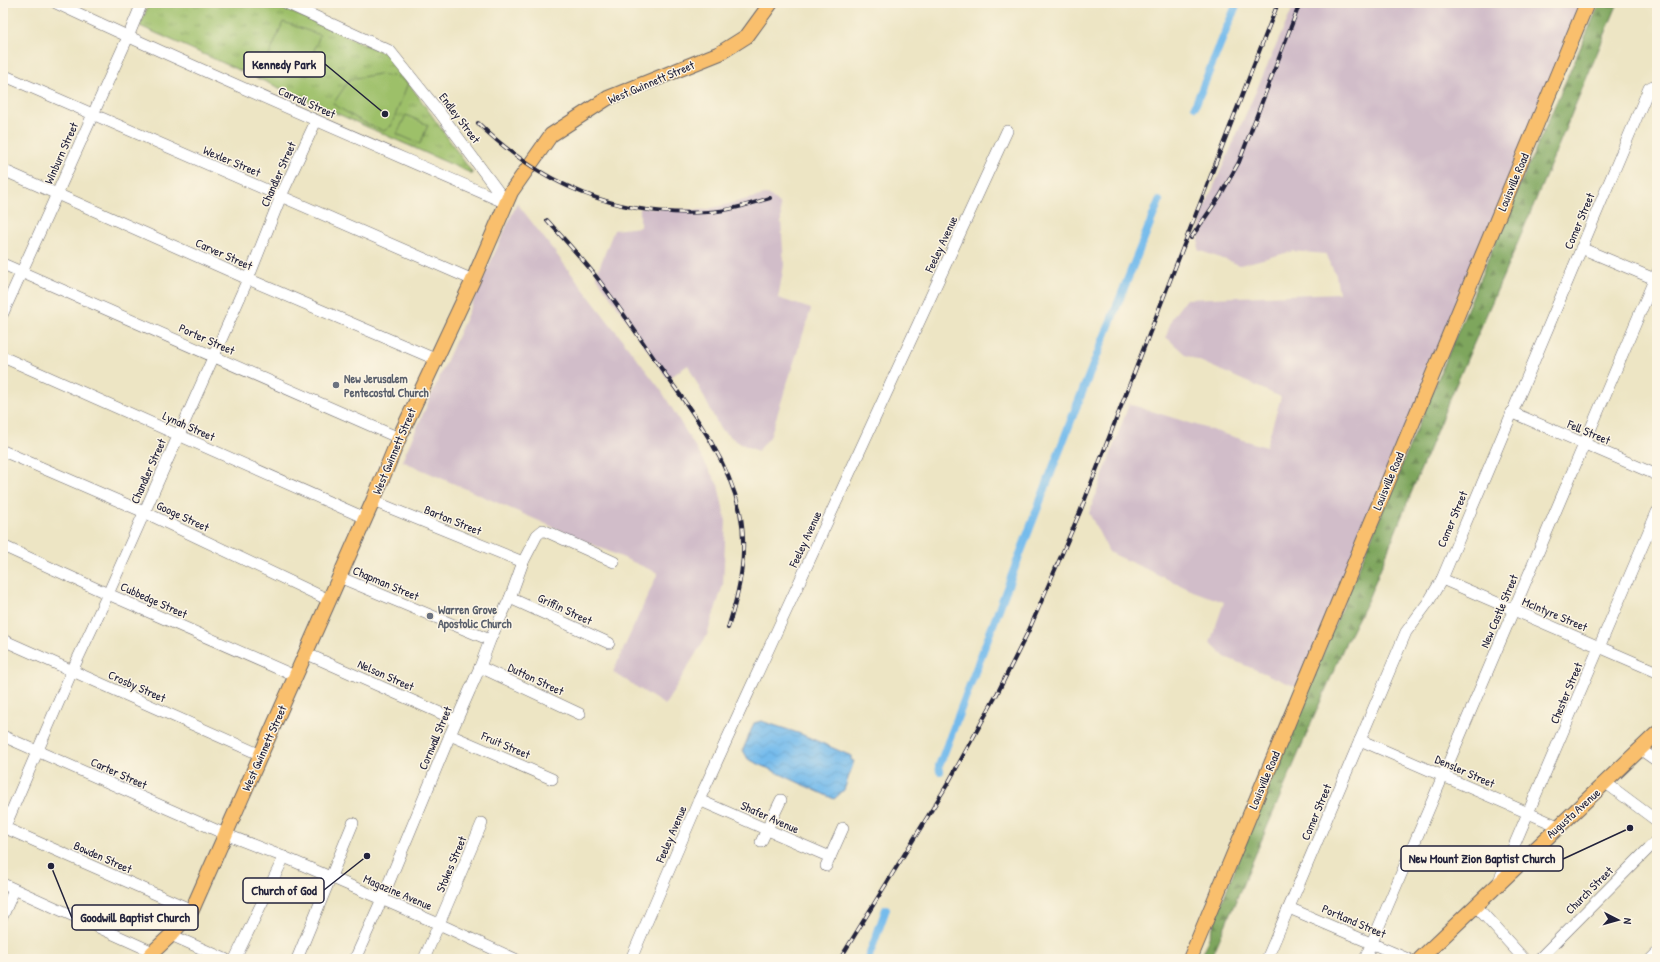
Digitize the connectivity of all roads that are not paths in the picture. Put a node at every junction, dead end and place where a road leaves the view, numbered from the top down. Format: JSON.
{"nodes":[{"id":1,"x":56,"y":3,"type":"edge"},
{"id":2,"x":142,"y":3,"type":"edge"},
{"id":3,"x":286,"y":3,"type":"edge"},
{"id":4,"x":771,"y":3,"type":"edge"},
{"id":5,"x":1587,"y":3,"type":"edge"},
{"id":6,"x":128,"y":37,"type":"junction"},
{"id":7,"x":3,"y":75,"type":"edge"},
{"id":8,"x":1655,"y":87,"type":"edge"},
{"id":9,"x":93,"y":115,"type":"junction"},
{"id":10,"x":316,"y":121,"type":"junction"},
{"id":11,"x":1007,"y":131,"type":"dead end"},
{"id":12,"x":3,"y":170,"type":"edge"},
{"id":13,"x":57,"y":194,"type":"junction"},
{"id":14,"x":281,"y":196,"type":"junction"},
{"id":15,"x":506,"y":202,"type":"junction"},
{"id":16,"x":1581,"y":248,"type":"junction"},
{"id":17,"x":3,"y":264,"type":"edge"},
{"id":18,"x":21,"y":273,"type":"junction"},
{"id":19,"x":1656,"y":277,"type":"edge"},
{"id":20,"x":248,"y":279,"type":"junction"},
{"id":21,"x":472,"y":280,"type":"junction"},
{"id":22,"x":3,"y":313,"type":"edge"},
{"id":23,"x":214,"y":356,"type":"junction"},
{"id":24,"x":3,"y":357,"type":"edge"},
{"id":25,"x":435,"y":359,"type":"junction"},
{"id":26,"x":1511,"y":412,"type":"junction"},
{"id":27,"x":178,"y":435,"type":"junction"},
{"id":28,"x":400,"y":438,"type":"junction"},
{"id":29,"x":1583,"y":443,"type":"junction"},
{"id":30,"x":3,"y":451,"type":"edge"},
{"id":31,"x":1657,"y":475,"type":"edge"},
{"id":32,"x":373,"y":501,"type":"junction"},
{"id":33,"x":144,"y":512,"type":"junction"},
{"id":34,"x":1657,"y":512,"type":"edge"},
{"id":35,"x":365,"y":518,"type":"junction"},
{"id":36,"x":3,"y":546,"type":"edge"},
{"id":37,"x":523,"y":562,"type":"junction"},
{"id":38,"x":614,"y":562,"type":"dead end"},
{"id":39,"x":339,"y":577,"type":"junction"},
{"id":40,"x":1442,"y":579,"type":"junction"},
{"id":41,"x":108,"y":594,"type":"junction"},
{"id":42,"x":510,"y":598,"type":"junction"},
{"id":43,"x":329,"y":600,"type":"junction"},
{"id":44,"x":1513,"y":610,"type":"junction"},
{"id":45,"x":3,"y":640,"type":"edge"},
{"id":46,"x":490,"y":640,"type":"junction"},
{"id":47,"x":609,"y":643,"type":"dead end"},
{"id":48,"x":1599,"y":647,"type":"junction"},
{"id":49,"x":305,"y":653,"type":"junction"},
{"id":50,"x":480,"y":667,"type":"junction"},
{"id":51,"x":72,"y":671,"type":"junction"},
{"id":52,"x":1657,"y":672,"type":"edge"},
{"id":53,"x":295,"y":676,"type":"junction"},
{"id":54,"x":580,"y":714,"type":"dead end"},
{"id":55,"x":456,"y":720,"type":"junction"},
{"id":56,"x":1657,"y":733,"type":"edge"},
{"id":57,"x":450,"y":735,"type":"junction"},
{"id":58,"x":3,"y":736,"type":"edge"},
{"id":59,"x":1360,"y":740,"type":"junction"},
{"id":60,"x":1640,"y":749,"type":"junction"},
{"id":61,"x":38,"y":751,"type":"junction"},
{"id":62,"x":261,"y":755,"type":"junction"},
{"id":63,"x":1657,"y":761,"type":"edge"},
{"id":64,"x":1442,"y":775,"type":"junction"},
{"id":65,"x":552,"y":779,"type":"dead end"},
{"id":66,"x":1606,"y":783,"type":"junction"},
{"id":67,"x":699,"y":800,"type":"junction"},
{"id":68,"x":781,"y":800,"type":"dead end"},
{"id":69,"x":1528,"y":814,"type":"junction"},
{"id":70,"x":1657,"y":821,"type":"edge"},
{"id":71,"x":353,"y":823,"type":"dead end"},
{"id":72,"x":482,"y":824,"type":"dead end"},
{"id":73,"x":1558,"y":826,"type":"junction"},
{"id":74,"x":843,"y":828,"type":"dead end"},
{"id":75,"x":4,"y":829,"type":"edge"},
{"id":76,"x":768,"y":830,"type":"junction"},
{"id":77,"x":225,"y":834,"type":"junction"},
{"id":78,"x":1657,"y":840,"type":"edge"},
{"id":79,"x":761,"y":842,"type":"dead end"},
{"id":80,"x":284,"y":857,"type":"junction"},
{"id":81,"x":331,"y":877,"type":"junction"},
{"id":82,"x":1498,"y":883,"type":"junction"},
{"id":83,"x":3,"y":884,"type":"edge"},
{"id":84,"x":14,"y":890,"type":"junction"},
{"id":85,"x":382,"y":899,"type":"junction"},
{"id":86,"x":1476,"y":906,"type":"junction"},
{"id":87,"x":1289,"y":908,"type":"junction"},
{"id":88,"x":192,"y":910,"type":"junction"},
{"id":89,"x":3,"y":915,"type":"edge"},
{"id":90,"x":439,"y":924,"type":"junction"},
{"id":91,"x":171,"y":935,"type":"junction"},
{"id":92,"x":1371,"y":943,"type":"junction"},
{"id":93,"x":1657,"y":953,"type":"edge"},
{"id":94,"x":150,"y":955,"type":"edge"},
{"id":95,"x":225,"y":959,"type":"edge"},
{"id":96,"x":235,"y":959,"type":"edge"},
{"id":97,"x":297,"y":959,"type":"edge"},
{"id":98,"x":355,"y":959,"type":"edge"},
{"id":99,"x":424,"y":959,"type":"edge"},
{"id":100,"x":515,"y":959,"type":"edge"},
{"id":101,"x":631,"y":959,"type":"edge"},
{"id":102,"x":1190,"y":959,"type":"edge"},
{"id":103,"x":1267,"y":959,"type":"edge"},
{"id":104,"x":1365,"y":959,"type":"edge"},
{"id":105,"x":1408,"y":959,"type":"edge"},
{"id":106,"x":1420,"y":959,"type":"edge"},
{"id":107,"x":1524,"y":959,"type":"edge"},
{"id":108,"x":1539,"y":959,"type":"edge"},
{"id":109,"x":1651,"y":959,"type":"edge"}],
"edges":[{"from":1,"to":6,"type":"street","name":"Carroll Street"},
{"from":2,"to":6,"type":"street","name":"Winburn Street"},
{"from":3,"to":15,"type":"street","name":"Endley Street"},
{"from":4,"to":15,"type":"main road","name":"West Gwinnett Street"},
{"from":5,"to":102,"type":"main road","name":"Louisville Road"},
{"from":6,"to":9,"type":"street","name":"Winburn Street"},
{"from":6,"to":10,"type":"street","name":"Carroll Street"},
{"from":7,"to":9,"type":"street","name":"Wexler Street"},
{"from":8,"to":16,"type":"street","name":"Comer Street"},
{"from":9,"to":13,"type":"street","name":"Winburn Street"},
{"from":9,"to":14,"type":"street","name":"Wexler Street"},
{"from":10,"to":14,"type":"street","name":"Chandler Street"},
{"from":10,"to":15,"type":"street","name":"Carroll Street"},
{"from":11,"to":67,"type":"street","name":"Feeley Avenue"},
{"from":12,"to":13,"type":"street","name":"Carver Street"},
{"from":13,"to":18,"type":"street","name":"Winburn Street"},
{"from":13,"to":20,"type":"street","name":"Carver Street"},
{"from":14,"to":20,"type":"street","name":"Chandler Street"},
{"from":14,"to":21,"type":"street","name":"Wexler Street"},
{"from":15,"to":21,"type":"main road","name":"West Gwinnett Street"},
{"from":16,"to":19,"type":"street"},
{"from":16,"to":26,"type":"street","name":"Comer Street"},
{"from":17,"to":18,"type":"street","name":"Porter Street"},
{"from":18,"to":22,"type":"street","name":"Winburn Street"},
{"from":18,"to":23,"type":"street","name":"Porter Street"},
{"from":19,"to":29,"type":"street","name":"New Castle Street"},
{"from":20,"to":23,"type":"street","name":"Chandler Street"},
{"from":20,"to":25,"type":"street","name":"Carver Street"},
{"from":21,"to":25,"type":"main road","name":"West Gwinnett Street"},
{"from":23,"to":27,"type":"street","name":"Chandler Street"},
{"from":23,"to":28,"type":"street","name":"Porter Street"},
{"from":24,"to":27,"type":"street","name":"Lynah Street"},
{"from":25,"to":28,"type":"main road","name":"West Gwinnett Street"},
{"from":26,"to":29,"type":"street","name":"Fell Street"},
{"from":26,"to":40,"type":"street","name":"Comer Street"},
{"from":27,"to":33,"type":"street","name":"Chandler Street"},
{"from":27,"to":35,"type":"street","name":"Lynah Street"},
{"from":28,"to":32,"type":"main road","name":"West Gwinnett Street"},
{"from":29,"to":31,"type":"street","name":"Fell Street"},
{"from":29,"to":44,"type":"street","name":"New Castle Street"},
{"from":30,"to":33,"type":"street","name":"Googe Street"},
{"from":32,"to":35,"type":"main road","name":"West Gwinnett Street"},
{"from":32,"to":37,"type":"street","name":"Barton Street"},
{"from":33,"to":41,"type":"street","name":"Chandler Street"},
{"from":33,"to":43,"type":"street","name":"Googe Street"},
{"from":34,"to":48,"type":"street","name":"Chester Street"},
{"from":35,"to":39,"type":"main road","name":"West Gwinnett Street"},
{"from":36,"to":41,"type":"street","name":"Cubbedge Street"},
{"from":37,"to":38,"type":"street","name":"Cornwall Street"},
{"from":37,"to":42,"type":"street","name":"Cornwall Street"},
{"from":39,"to":43,"type":"main road","name":"West Gwinnett Street"},
{"from":39,"to":46,"type":"street","name":"Chapman Street"},
{"from":40,"to":44,"type":"street","name":"McIntyre Street"},
{"from":40,"to":59,"type":"street","name":"Comer Street"},
{"from":41,"to":51,"type":"street","name":"Chandler Street"},
{"from":41,"to":53,"type":"street","name":"Cubbedge Street"},
{"from":42,"to":46,"type":"street","name":"Cornwall Street"},
{"from":42,"to":47,"type":"street","name":"Griffin Street"},
{"from":43,"to":49,"type":"main road","name":"West Gwinnett Street"},
{"from":44,"to":48,"type":"street","name":"McIntyre Street"},
{"from":44,"to":64,"type":"street","name":"New Castle Street"},
{"from":45,"to":51,"type":"street","name":"Crosby Street"},
{"from":46,"to":50,"type":"street","name":"Cornwall Street"},
{"from":48,"to":52,"type":"street","name":"McIntyre Street"},
{"from":48,"to":69,"type":"street","name":"Chester Street"},
{"from":49,"to":53,"type":"main road","name":"West Gwinnett Street"},
{"from":49,"to":55,"type":"street","name":"Nelson Street"},
{"from":50,"to":54,"type":"street","name":"Dutton Street"},
{"from":50,"to":55,"type":"street","name":"Cornwall Street"},
{"from":51,"to":61,"type":"street","name":"Chandler Street"},
{"from":51,"to":62,"type":"street","name":"Crosby Street"},
{"from":53,"to":62,"type":"main road","name":"West Gwinnett Street"},
{"from":55,"to":57,"type":"street","name":"Cornwall Street"},
{"from":56,"to":60,"type":"main road","name":"Augusta Avenue"},
{"from":57,"to":65,"type":"street","name":"Fruit Street"},
{"from":57,"to":85,"type":"street","name":"Cornwall Street"},
{"from":58,"to":61,"type":"street","name":"Carter Street"},
{"from":59,"to":64,"type":"street","name":"Densler Street"},
{"from":59,"to":87,"type":"street","name":"Comer Street"},
{"from":60,"to":63,"type":"street"},
{"from":60,"to":66,"type":"main road","name":"Augusta Avenue"},
{"from":61,"to":75,"type":"street","name":"Chandler Street"},
{"from":61,"to":77,"type":"street","name":"Carter Street"},
{"from":62,"to":77,"type":"main road","name":"West Gwinnett Street"},
{"from":64,"to":69,"type":"street","name":"Densler Street"},
{"from":64,"to":92,"type":"street","name":"New Castle Street"},
{"from":66,"to":70,"type":"street"},
{"from":66,"to":73,"type":"main road","name":"Augusta Avenue"},
{"from":67,"to":76,"type":"street","name":"Shafer Avenue"},
{"from":67,"to":101,"type":"street","name":"Feeley Avenue"},
{"from":68,"to":76,"type":"street"},
{"from":69,"to":73,"type":"street","name":"Densler Street"},
{"from":69,"to":82,"type":"street","name":"Chester Street"},
{"from":71,"to":81,"type":"street"},
{"from":72,"to":90,"type":"street","name":"Stokes Street"},
{"from":73,"to":82,"type":"main road","name":"Augusta Avenue"},
{"from":74,"to":76,"type":"street","name":"Shafer Avenue"},
{"from":75,"to":88,"type":"street","name":"Bowden Street"},
{"from":76,"to":79,"type":"street"},
{"from":77,"to":80,"type":"street","name":"Magazine Avenue"},
{"from":77,"to":88,"type":"main road","name":"West Gwinnett Street"},
{"from":78,"to":108,"type":"street","name":"Church Street"},
{"from":80,"to":81,"type":"street","name":"Magazine Avenue"},
{"from":80,"to":96,"type":"street"},
{"from":81,"to":85,"type":"street","name":"Magazine Avenue"},
{"from":81,"to":97,"type":"street"},
{"from":82,"to":86,"type":"main road","name":"Augusta Avenue"},
{"from":83,"to":84,"type":"street"},
{"from":84,"to":89,"type":"street"},
{"from":84,"to":94,"type":"street"},
{"from":85,"to":90,"type":"street","name":"Magazine Avenue"},
{"from":85,"to":98,"type":"street","name":"Cornwall Street"},
{"from":86,"to":106,"type":"main road","name":"Augusta Avenue"},
{"from":86,"to":107,"type":"street"},
{"from":87,"to":92,"type":"street","name":"Portland Street"},
{"from":87,"to":103,"type":"street","name":"Comer Street"},
{"from":88,"to":91,"type":"main road","name":"West Gwinnett Street"},
{"from":90,"to":99,"type":"street","name":"Stokes Street"},
{"from":90,"to":100,"type":"street","name":"Magazine Avenue"},
{"from":91,"to":94,"type":"main road","name":"West Gwinnett Street"},
{"from":91,"to":95,"type":"street"},
{"from":92,"to":104,"type":"street","name":"New Castle Street"},
{"from":92,"to":105,"type":"street","name":"Portland Street"},
{"from":93,"to":109,"type":"street"}]}
